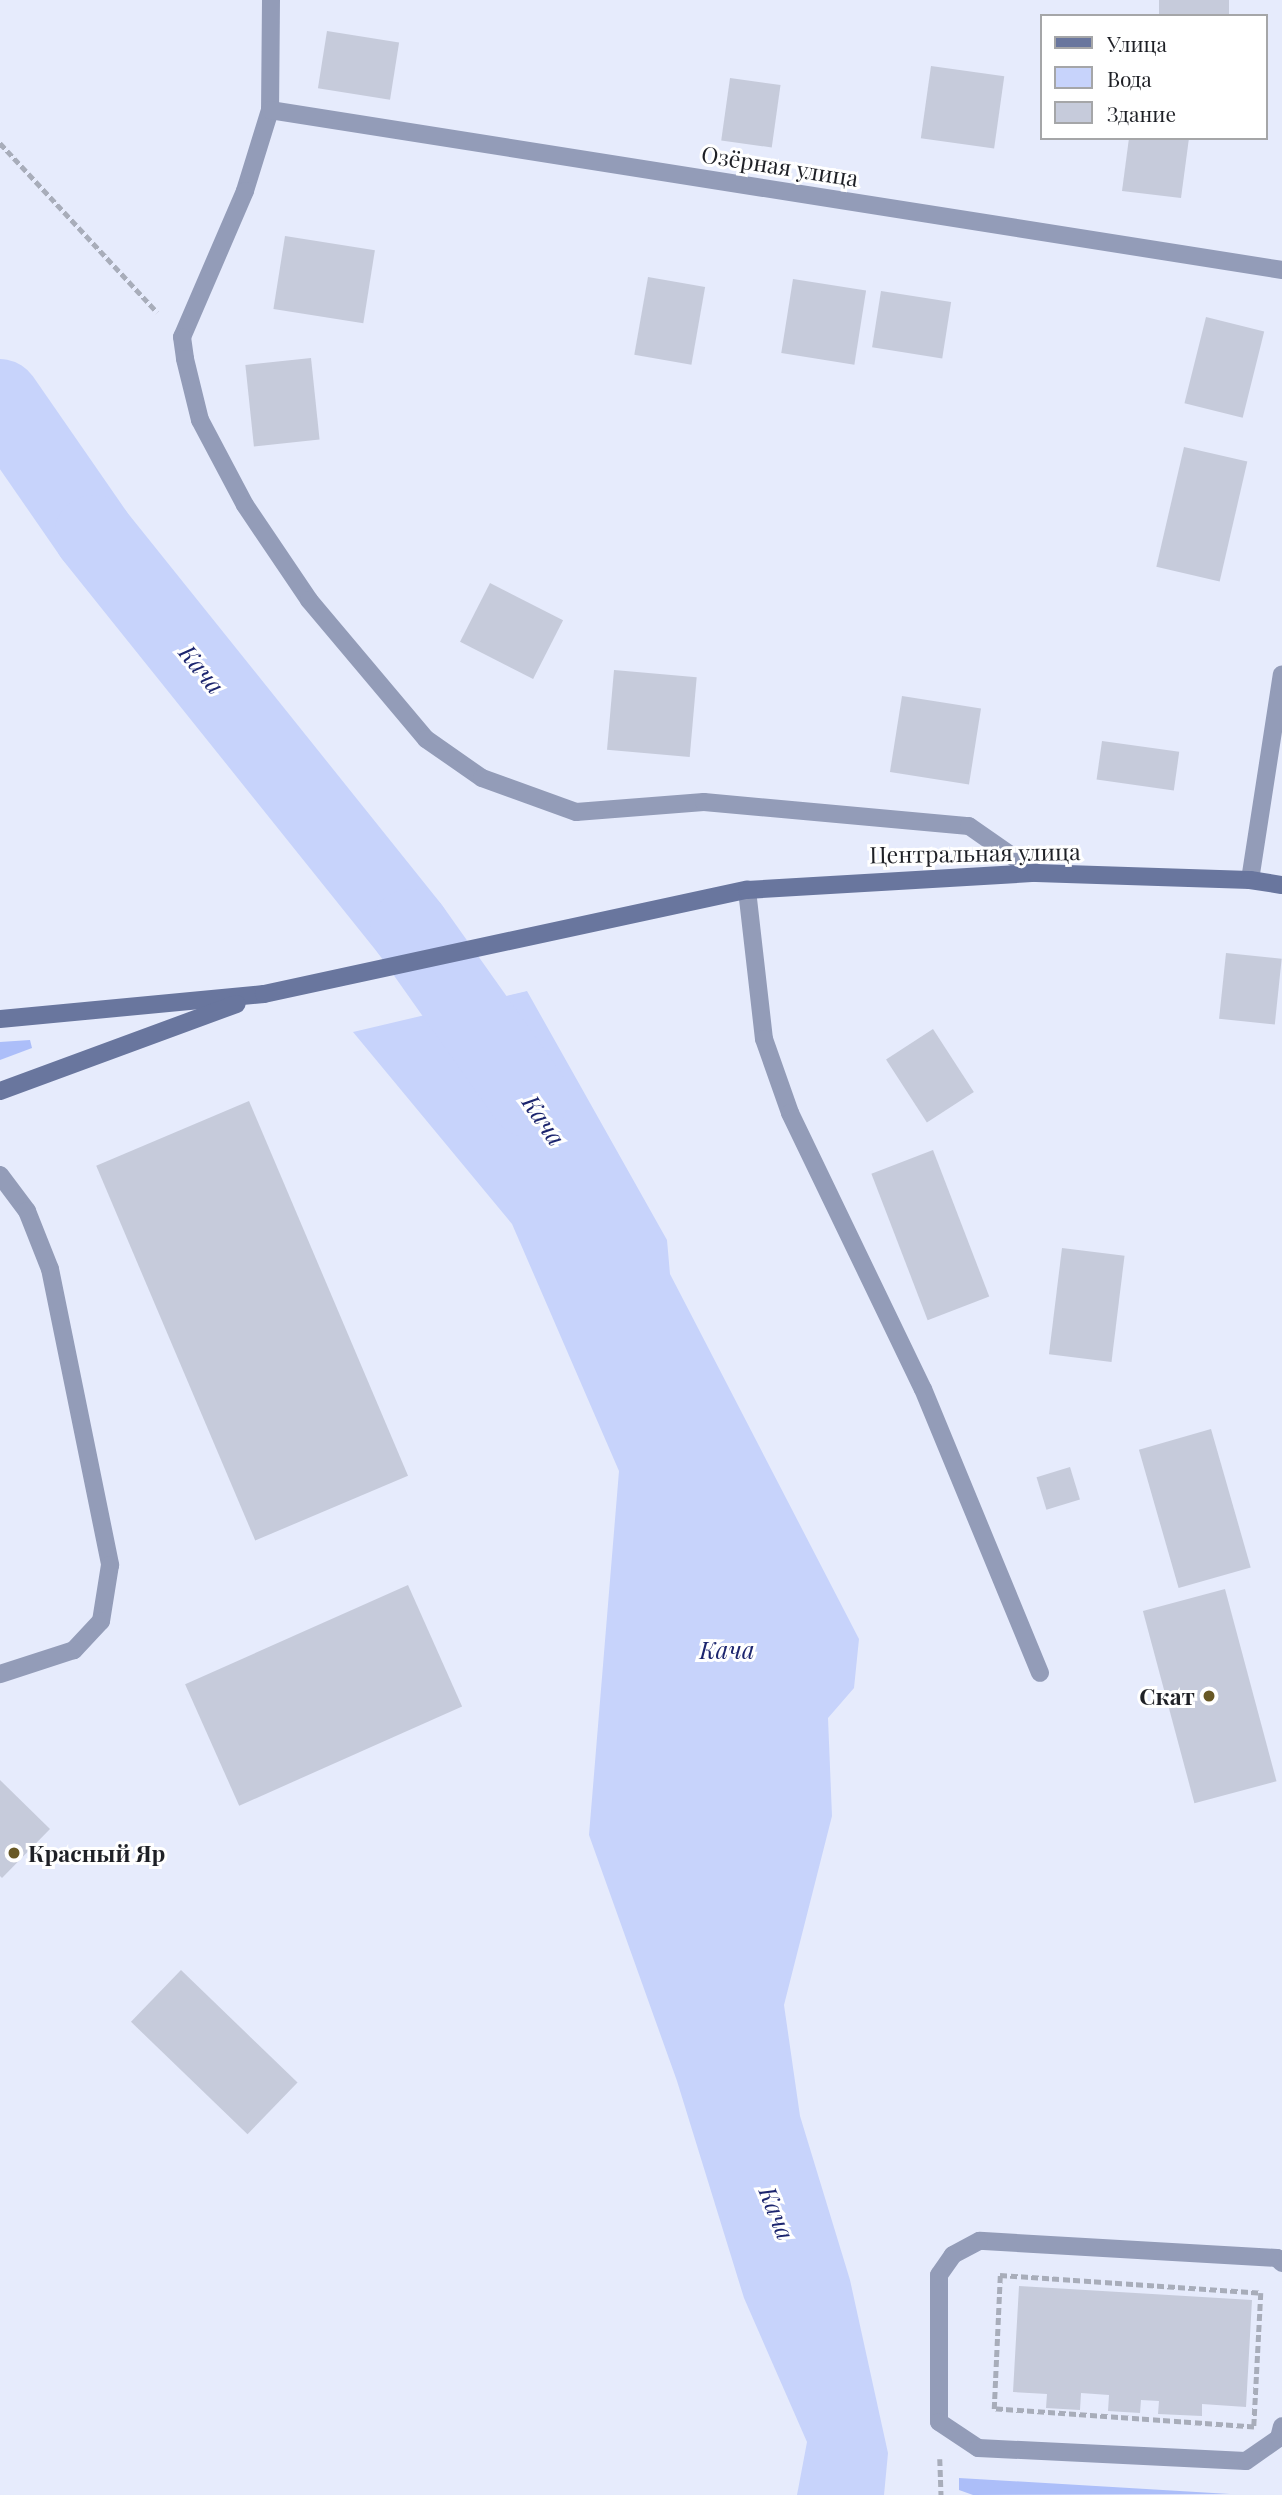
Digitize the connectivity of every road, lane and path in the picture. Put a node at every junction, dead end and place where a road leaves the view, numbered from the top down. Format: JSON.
{"nodes":[{"id":1,"x":271,"y":0,"type":"edge"},
{"id":2,"x":270,"y":110,"type":"junction"},
{"id":3,"x":0,"y":144,"type":"edge"},
{"id":4,"x":1282,"y":270,"type":"edge"},
{"id":5,"x":182,"y":337,"type":"junction"},
{"id":6,"x":1282,"y":674,"type":"edge"},
{"id":7,"x":1036,"y":873,"type":"junction"},
{"id":8,"x":1250,"y":880,"type":"junction"},
{"id":9,"x":1282,"y":886,"type":"edge"},
{"id":10,"x":747,"y":890,"type":"junction"},
{"id":11,"x":264,"y":994,"type":"junction"},
{"id":12,"x":0,"y":1019,"type":"edge"},
{"id":13,"x":0,"y":1091,"type":"edge"},
{"id":14,"x":0,"y":1175,"type":"edge"},
{"id":15,"x":1040,"y":1673,"type":"dead end"},
{"id":16,"x":0,"y":1674,"type":"edge"},
{"id":17,"x":1282,"y":2263,"type":"edge"},
{"id":18,"x":1261,"y":2293,"type":"joint"},
{"id":19,"x":1282,"y":2426,"type":"edge"}],
"edges":[{"from":1,"to":2,"type":"street"},
{"from":2,"to":4,"type":"street","name":"Озёрная улица"},
{"from":2,"to":5,"type":"street"},
{"from":3,"to":5,"type":"path"},
{"from":5,"to":7,"type":"street"},
{"from":6,"to":8,"type":"street"},
{"from":7,"to":8,"type":"street","name":"Центральная улица"},
{"from":7,"to":10,"type":"street","name":"Центральная улица"},
{"from":8,"to":9,"type":"street","name":"Центральная улица"},
{"from":10,"to":11,"type":"street","name":"Центральная улица"},
{"from":10,"to":15,"type":"street"},
{"from":11,"to":12,"type":"street"},
{"from":11,"to":13,"type":"street"},
{"from":14,"to":16,"type":"street"},
{"from":17,"to":19,"type":"street"},
{"from":18,"to":18,"type":"path"}]}
